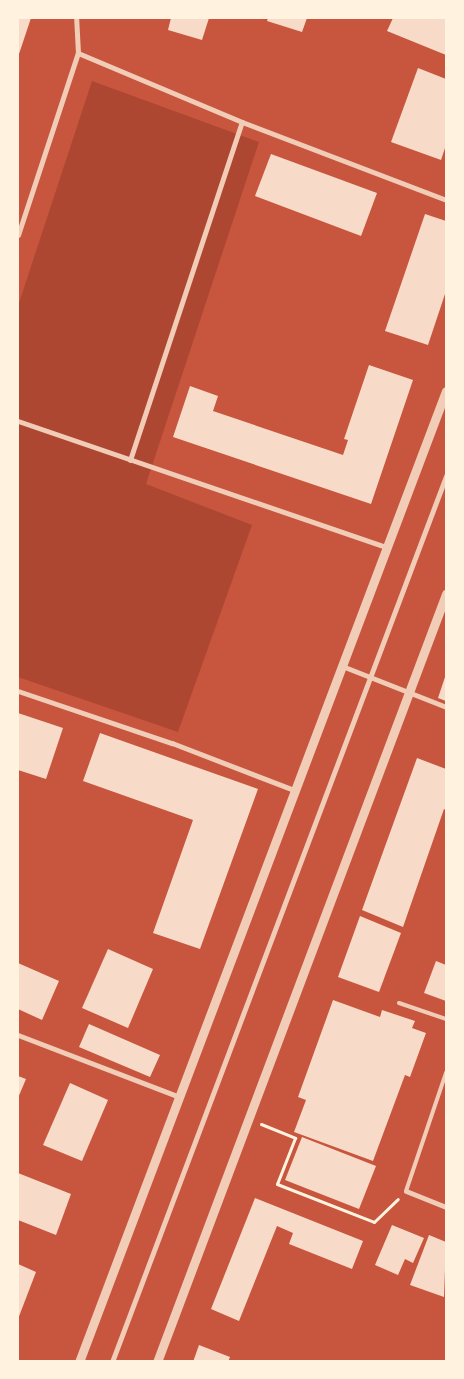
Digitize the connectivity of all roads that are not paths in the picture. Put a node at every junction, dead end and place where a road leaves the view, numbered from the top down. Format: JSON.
{"nodes":[{"id":1,"x":76,"y":18,"type":"edge"},
{"id":2,"x":78,"y":53,"type":"junction"},
{"id":3,"x":242,"y":122,"type":"junction"},
{"id":4,"x":446,"y":200,"type":"edge"},
{"id":5,"x":18,"y":235,"type":"edge"},
{"id":6,"x":446,"y":390,"type":"edge"},
{"id":7,"x":18,"y":421,"type":"edge"},
{"id":8,"x":130,"y":460,"type":"junction"},
{"id":9,"x":446,"y":476,"type":"edge"},
{"id":10,"x":387,"y":546,"type":"junction"},
{"id":11,"x":446,"y":594,"type":"edge"},
{"id":12,"x":342,"y":666,"type":"junction"},
{"id":13,"x":371,"y":675,"type":"junction"},
{"id":14,"x":18,"y":690,"type":"edge"},
{"id":15,"x":410,"y":691,"type":"junction"},
{"id":16,"x":446,"y":707,"type":"edge"},
{"id":17,"x":294,"y":790,"type":"junction"},
{"id":18,"x":399,"y":1003,"type":"dead end"},
{"id":19,"x":446,"y":1019,"type":"edge"},
{"id":20,"x":18,"y":1036,"type":"edge"},
{"id":21,"x":446,"y":1074,"type":"edge"},
{"id":22,"x":177,"y":1096,"type":"junction"},
{"id":23,"x":406,"y":1191,"type":"joint"},
{"id":24,"x":446,"y":1207,"type":"edge"},
{"id":25,"x":79,"y":1362,"type":"edge"},
{"id":26,"x":112,"y":1362,"type":"edge"},
{"id":27,"x":157,"y":1362,"type":"edge"}],
"edges":[{"from":1,"to":2,"type":"street"},
{"from":2,"to":3,"type":"street"},
{"from":2,"to":5,"type":"street"},
{"from":3,"to":4,"type":"street"},
{"from":3,"to":8,"type":"street"},
{"from":6,"to":10,"type":"street"},
{"from":7,"to":8,"type":"street"},
{"from":8,"to":10,"type":"street"},
{"from":9,"to":13,"type":"street"},
{"from":10,"to":12,"type":"street"},
{"from":11,"to":15,"type":"street"},
{"from":12,"to":13,"type":"street"},
{"from":12,"to":17,"type":"street"},
{"from":13,"to":15,"type":"street"},
{"from":13,"to":26,"type":"street"},
{"from":14,"to":17,"type":"street"},
{"from":15,"to":16,"type":"street"},
{"from":15,"to":27,"type":"street"},
{"from":17,"to":22,"type":"street"},
{"from":18,"to":19,"type":"lane"},
{"from":20,"to":22,"type":"street"},
{"from":21,"to":23,"type":"lane"},
{"from":22,"to":25,"type":"street"},
{"from":23,"to":24,"type":"street"}]}
